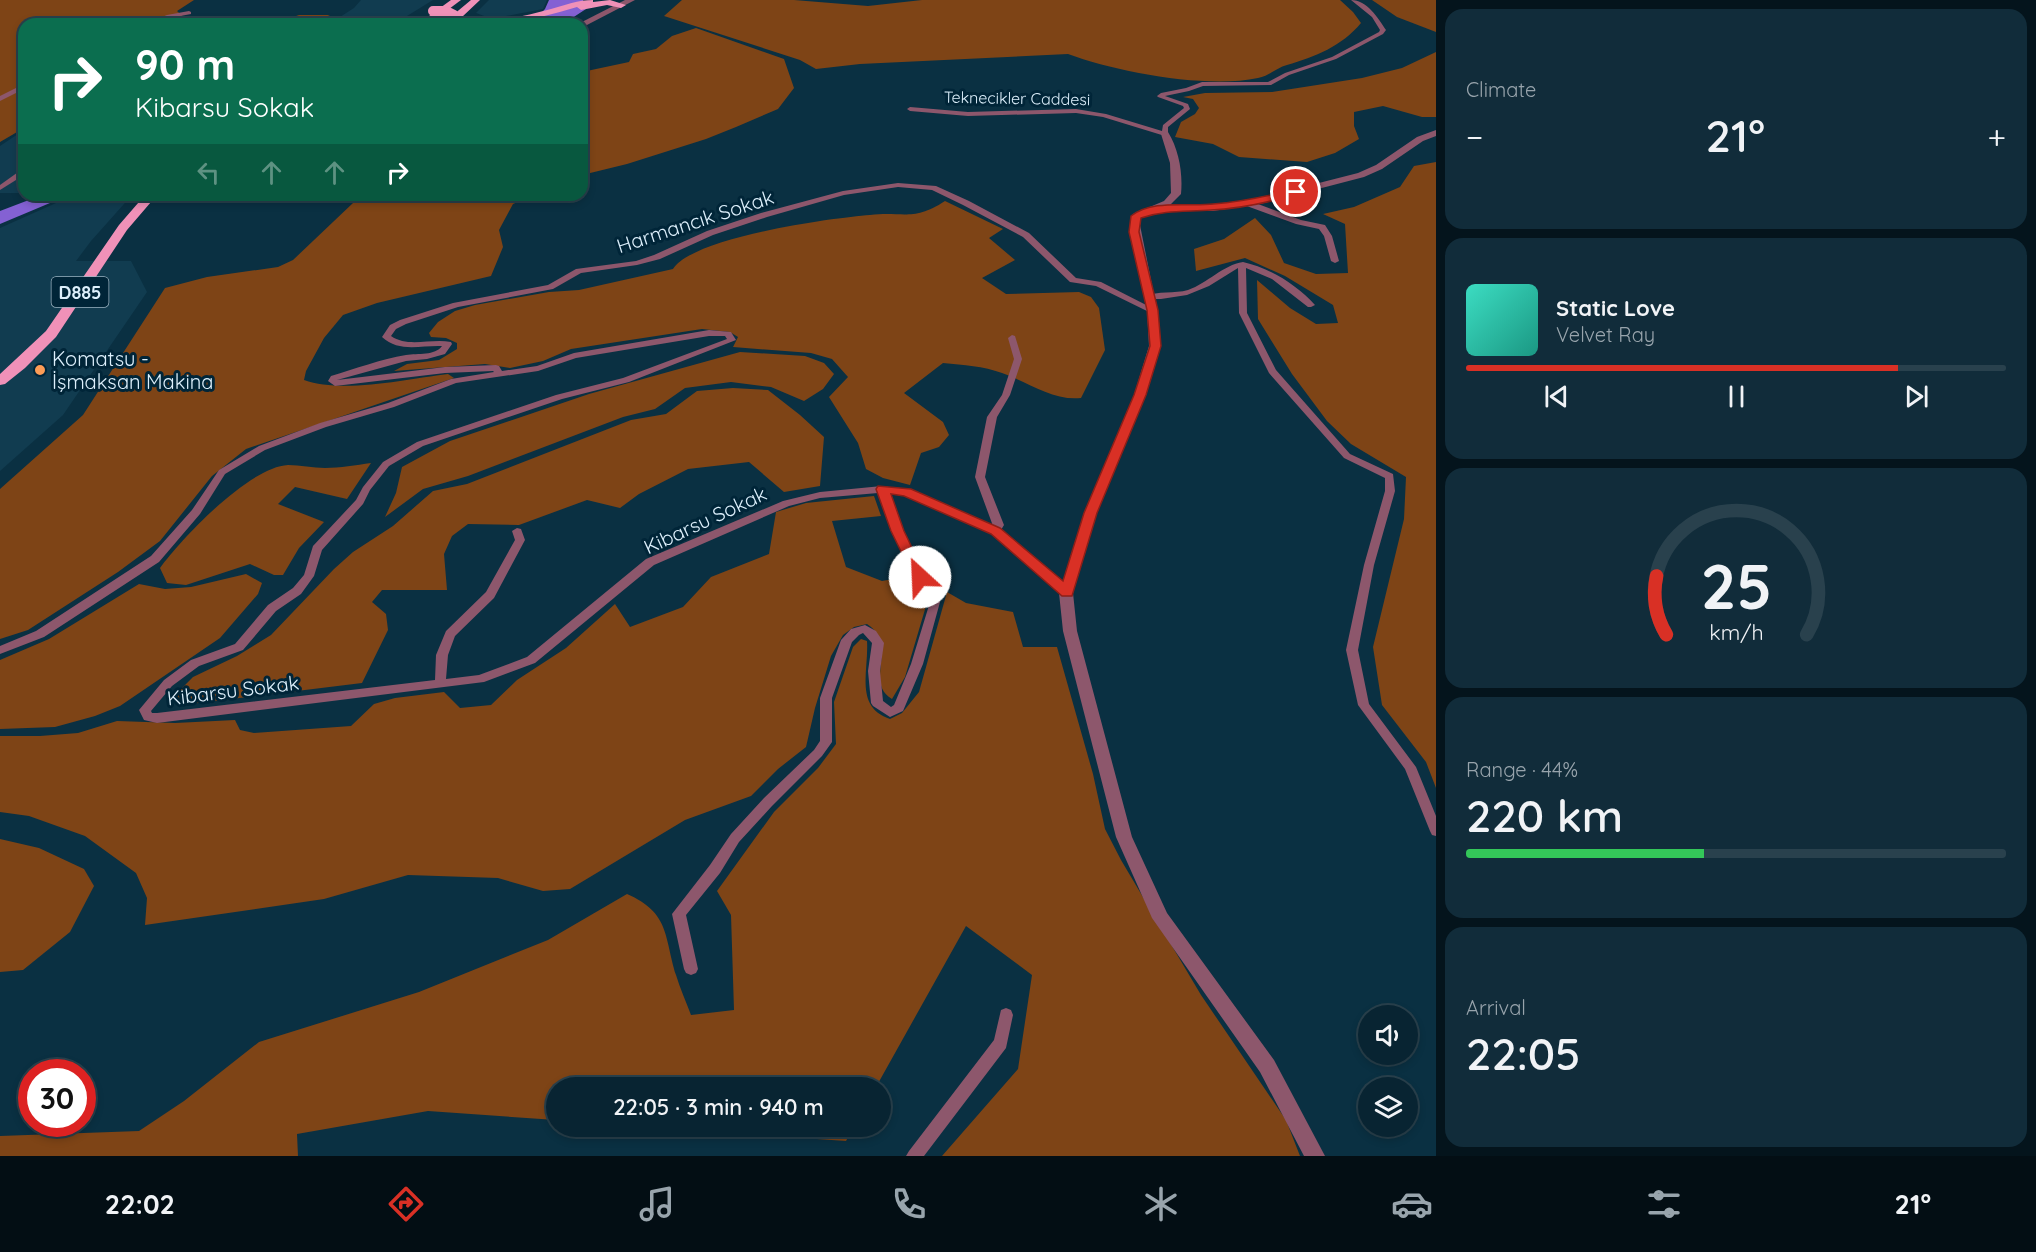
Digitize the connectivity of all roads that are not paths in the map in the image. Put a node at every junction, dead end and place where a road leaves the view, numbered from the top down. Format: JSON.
{"nodes":[{"id":1,"x":443,"y":0,"type":"edge"},
{"id":2,"x":457,"y":0,"type":"edge"},
{"id":3,"x":466,"y":0,"type":"edge"},
{"id":4,"x":476,"y":0,"type":"edge"},
{"id":5,"x":630,"y":0,"type":"edge"},
{"id":6,"x":1354,"y":0,"type":"edge"},
{"id":7,"x":592,"y":2,"type":"edge"},
{"id":8,"x":621,"y":5,"type":"junction"},
{"id":9,"x":429,"y":12,"type":"junction"},
{"id":10,"x":189,"y":13,"type":"dead end"},
{"id":11,"x":164,"y":18,"type":"edge"},
{"id":12,"x":417,"y":18,"type":"edge"},
{"id":13,"x":427,"y":18,"type":"edge"},
{"id":14,"x":441,"y":18,"type":"edge"},
{"id":15,"x":454,"y":18,"type":"edge"},
{"id":16,"x":529,"y":18,"type":"edge"},
{"id":17,"x":588,"y":21,"type":"edge"},
{"id":18,"x":18,"y":89,"type":"edge"},
{"id":19,"x":0,"y":99,"type":"edge"},
{"id":20,"x":910,"y":109,"type":"dead end"},
{"id":21,"x":1436,"y":133,"type":"edge"},
{"id":22,"x":1165,"y":134,"type":"junction"},
{"id":23,"x":18,"y":176,"type":"edge"},
{"id":24,"x":0,"y":188,"type":"edge"},
{"id":25,"x":134,"y":201,"type":"edge"},
{"id":26,"x":146,"y":201,"type":"edge"},
{"id":27,"x":1247,"y":203,"type":"junction"},
{"id":28,"x":1145,"y":211,"type":"junction"},
{"id":29,"x":1335,"y":261,"type":"dead end"},
{"id":30,"x":1242,"y":265,"type":"junction"},
{"id":31,"x":1151,"y":304,"type":"junction"},
{"id":32,"x":1311,"y":306,"type":"dead end"},
{"id":33,"x":1012,"y":338,"type":"dead end"},
{"id":34,"x":0,"y":371,"type":"edge"},
{"id":35,"x":500,"y":374,"type":"junction"},
{"id":36,"x":0,"y":381,"type":"edge"},
{"id":37,"x":882,"y":489,"type":"junction"},
{"id":38,"x":517,"y":531,"type":"dead end"},
{"id":39,"x":995,"y":531,"type":"junction"},
{"id":40,"x":1067,"y":592,"type":"junction"},
{"id":41,"x":0,"y":650,"type":"edge"},
{"id":42,"x":440,"y":683,"type":"junction"},
{"id":43,"x":1436,"y":831,"type":"edge"},
{"id":44,"x":691,"y":969,"type":"dead end"},
{"id":45,"x":1006,"y":1015,"type":"dead end"},
{"id":46,"x":914,"y":1156,"type":"edge"},
{"id":47,"x":1315,"y":1156,"type":"edge"}],
"edges":[{"from":1,"to":9,"type":"highway"},
{"from":2,"to":13,"type":"highway"},
{"from":3,"to":14,"type":"highway"},
{"from":4,"to":15,"type":"highway"},
{"from":5,"to":8,"type":"street"},
{"from":6,"to":22,"type":"street"},
{"from":7,"to":8,"type":"highway"},
{"from":7,"to":16,"type":"highway"},
{"from":8,"to":17,"type":"street"},
{"from":9,"to":12,"type":"highway"},
{"from":9,"to":15,"type":"highway","bridge":true},
{"from":10,"to":11,"type":"street"},
{"from":18,"to":19,"type":"street"},
{"from":20,"to":22,"type":"street","name":"Teknecikler Caddesi"},
{"from":21,"to":27,"type":"street"},
{"from":22,"to":28,"type":"street"},
{"from":23,"to":24,"type":"street"},
{"from":25,"to":34,"type":"highway","number":"D885"},
{"from":26,"to":36,"type":"highway","number":"D885"},
{"from":27,"to":28,"type":"street"},
{"from":27,"to":29,"type":"street"},
{"from":28,"to":31,"type":"street"},
{"from":30,"to":31,"type":"street"},
{"from":30,"to":32,"type":"street"},
{"from":30,"to":43,"type":"street"},
{"from":31,"to":35,"type":"street","name":"Harmancık Sokak"},
{"from":31,"to":40,"type":"street"},
{"from":33,"to":39,"type":"street"},
{"from":35,"to":41,"type":"street"},
{"from":35,"to":42,"type":"street","name":"Kibarsu Sokak"},
{"from":37,"to":39,"type":"street","name":"Kibarsu Sokak"},
{"from":37,"to":42,"type":"street","name":"Kibarsu Sokak"},
{"from":37,"to":44,"type":"street"},
{"from":38,"to":42,"type":"street"},
{"from":39,"to":40,"type":"street","name":"Kibarsu Sokak"},
{"from":40,"to":47,"type":"street"},
{"from":45,"to":46,"type":"street"}]}
